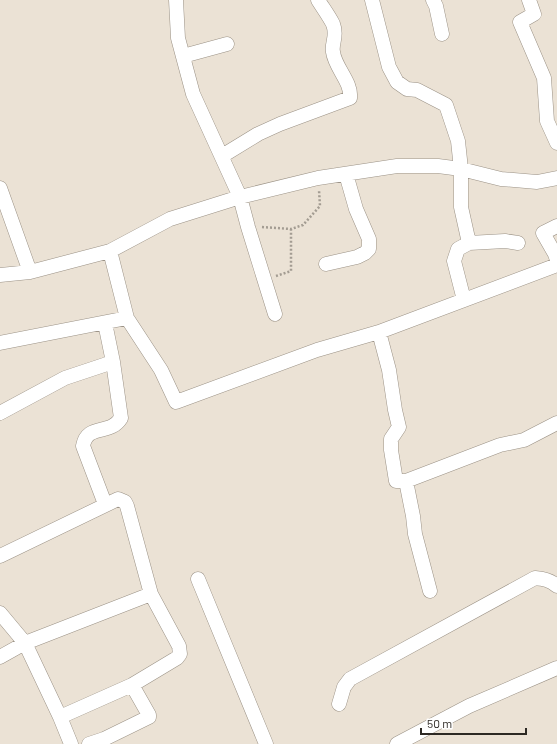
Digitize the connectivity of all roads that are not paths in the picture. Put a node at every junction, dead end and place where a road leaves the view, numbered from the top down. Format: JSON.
{"nodes":[{"id":1,"x":176,"y":0,"type":"edge"},
{"id":2,"x":318,"y":0,"type":"edge"},
{"id":3,"x":372,"y":0,"type":"edge"},
{"id":4,"x":433,"y":0,"type":"edge"},
{"id":5,"x":529,"y":0,"type":"edge"},
{"id":6,"x":442,"y":34,"type":"dead end"},
{"id":7,"x":227,"y":44,"type":"dead end"},
{"id":8,"x":183,"y":56,"type":"junction"},
{"id":9,"x":557,"y":143,"type":"edge"},
{"id":10,"x":222,"y":156,"type":"junction"},
{"id":11,"x":461,"y":169,"type":"junction"},
{"id":12,"x":346,"y":174,"type":"junction"},
{"id":13,"x":557,"y":178,"type":"edge"},
{"id":14,"x":0,"y":188,"type":"edge"},
{"id":15,"x":240,"y":197,"type":"junction"},
{"id":16,"x":557,"y":226,"type":"edge"},
{"id":17,"x":470,"y":243,"type":"junction"},
{"id":18,"x":518,"y":243,"type":"dead end"},
{"id":19,"x":110,"y":251,"type":"junction"},
{"id":20,"x":557,"y":260,"type":"edge"},
{"id":21,"x":326,"y":264,"type":"dead end"},
{"id":22,"x":557,"y":265,"type":"edge"},
{"id":23,"x":30,"y":272,"type":"junction"},
{"id":24,"x":0,"y":275,"type":"edge"},
{"id":25,"x":464,"y":300,"type":"junction"},
{"id":26,"x":275,"y":314,"type":"dead end"},
{"id":27,"x":127,"y":318,"type":"junction"},
{"id":28,"x":105,"y":323,"type":"junction"},
{"id":29,"x":379,"y":332,"type":"junction"},
{"id":30,"x":0,"y":343,"type":"edge"},
{"id":31,"x":113,"y":362,"type":"junction"},
{"id":32,"x":0,"y":413,"type":"edge"},
{"id":33,"x":557,"y":423,"type":"edge"},
{"id":34,"x":406,"y":481,"type":"junction"},
{"id":35,"x":105,"y":504,"type":"junction"},
{"id":36,"x":0,"y":556,"type":"edge"},
{"id":37,"x":198,"y":579,"type":"dead end"},
{"id":38,"x":557,"y":586,"type":"edge"},
{"id":39,"x":430,"y":591,"type":"dead end"},
{"id":40,"x":151,"y":594,"type":"junction"},
{"id":41,"x":0,"y":613,"type":"edge"},
{"id":42,"x":25,"y":643,"type":"junction"},
{"id":43,"x":0,"y":657,"type":"edge"},
{"id":44,"x":557,"y":668,"type":"edge"},
{"id":45,"x":132,"y":685,"type":"junction"},
{"id":46,"x":339,"y":704,"type":"dead end"},
{"id":47,"x":60,"y":717,"type":"junction"},
{"id":48,"x":106,"y":741,"type":"edge"},
{"id":49,"x":71,"y":744,"type":"edge"},
{"id":50,"x":89,"y":744,"type":"edge"},
{"id":51,"x":266,"y":744,"type":"edge"},
{"id":52,"x":397,"y":744,"type":"edge"}],
"edges":[{"from":1,"to":8,"type":"street"},
{"from":2,"to":10,"type":"street"},
{"from":3,"to":11,"type":"street"},
{"from":4,"to":6,"type":"street"},
{"from":5,"to":9,"type":"street"},
{"from":7,"to":8,"type":"street"},
{"from":8,"to":10,"type":"street"},
{"from":10,"to":15,"type":"street"},
{"from":11,"to":12,"type":"street"},
{"from":11,"to":13,"type":"street"},
{"from":11,"to":17,"type":"street"},
{"from":12,"to":15,"type":"street"},
{"from":12,"to":21,"type":"street"},
{"from":14,"to":23,"type":"street"},
{"from":15,"to":19,"type":"street"},
{"from":15,"to":26,"type":"street"},
{"from":16,"to":20,"type":"street"},
{"from":17,"to":18,"type":"street"},
{"from":17,"to":25,"type":"street"},
{"from":19,"to":23,"type":"street"},
{"from":19,"to":27,"type":"street"},
{"from":22,"to":25,"type":"street"},
{"from":23,"to":24,"type":"street"},
{"from":25,"to":29,"type":"street"},
{"from":27,"to":28,"type":"street"},
{"from":27,"to":29,"type":"street"},
{"from":28,"to":30,"type":"street"},
{"from":28,"to":31,"type":"street"},
{"from":29,"to":34,"type":"street"},
{"from":31,"to":32,"type":"street"},
{"from":31,"to":35,"type":"street"},
{"from":33,"to":34,"type":"street"},
{"from":34,"to":39,"type":"street"},
{"from":35,"to":36,"type":"street"},
{"from":35,"to":40,"type":"street"},
{"from":37,"to":51,"type":"street"},
{"from":38,"to":46,"type":"street"},
{"from":40,"to":42,"type":"street"},
{"from":40,"to":45,"type":"street"},
{"from":41,"to":42,"type":"street"},
{"from":42,"to":43,"type":"street"},
{"from":42,"to":47,"type":"street"},
{"from":44,"to":52,"type":"street"},
{"from":45,"to":47,"type":"street"},
{"from":45,"to":48,"type":"street"},
{"from":47,"to":49,"type":"street"},
{"from":48,"to":50,"type":"street"}]}
